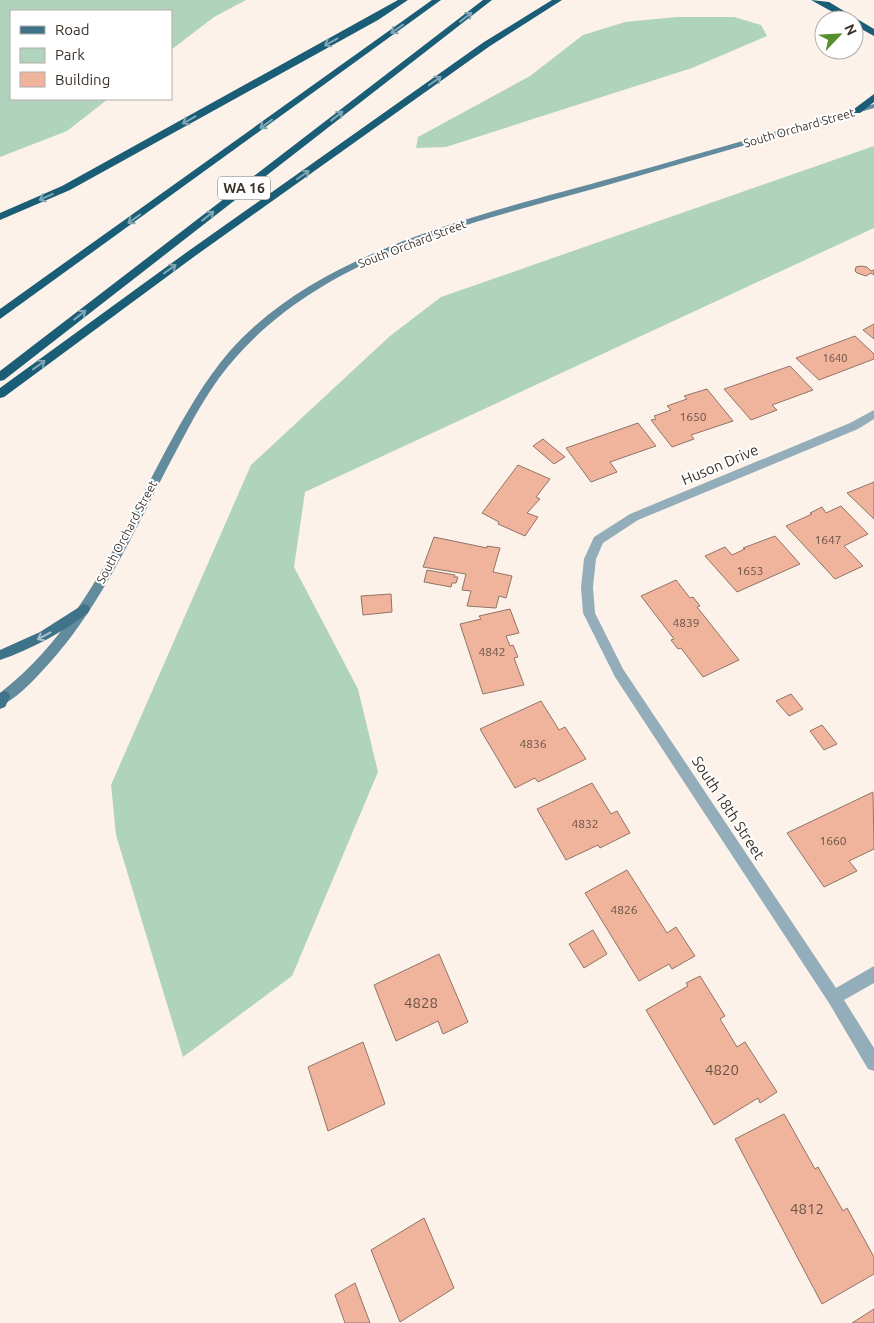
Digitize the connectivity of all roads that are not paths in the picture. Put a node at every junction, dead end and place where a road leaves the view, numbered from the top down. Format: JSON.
{"nodes":[{"id":1,"x":404,"y":0,"type":"edge"},
{"id":2,"x":437,"y":0,"type":"edge"},
{"id":3,"x":488,"y":0,"type":"edge"},
{"id":4,"x":558,"y":0,"type":"edge"},
{"id":5,"x":815,"y":0,"type":"edge"},
{"id":6,"x":836,"y":10,"type":"edge"},
{"id":7,"x":874,"y":97,"type":"edge"},
{"id":8,"x":874,"y":106,"type":"edge"},
{"id":9,"x":856,"y":111,"type":"junction"},
{"id":10,"x":0,"y":217,"type":"edge"},
{"id":11,"x":0,"y":315,"type":"edge"},
{"id":12,"x":0,"y":377,"type":"edge"},
{"id":13,"x":0,"y":394,"type":"edge"},
{"id":14,"x":874,"y":414,"type":"edge"},
{"id":15,"x":590,"y":559,"type":"joint"},
{"id":16,"x":84,"y":609,"type":"junction"},
{"id":17,"x":0,"y":655,"type":"edge"},
{"id":18,"x":1,"y":700,"type":"edge"},
{"id":19,"x":874,"y":974,"type":"edge"},
{"id":20,"x":834,"y":998,"type":"junction"},
{"id":21,"x":874,"y":1063,"type":"edge"}],
"edges":[{"from":1,"to":10,"type":"highway","one_way":true},
{"from":2,"to":11,"type":"highway","number":"WA 16","one_way":true},
{"from":12,"to":3,"type":"highway","number":"WA 16","one_way":true},
{"from":13,"to":4,"type":"highway","one_way":true},
{"from":5,"to":6,"type":"highway"},
{"from":7,"to":9,"type":"highway"},
{"from":8,"to":9,"type":"main road","name":"South Orchard Street"},
{"from":9,"to":16,"type":"main road","name":"South Orchard Street"},
{"from":14,"to":15,"type":"street","name":"Huson Drive"},
{"from":15,"to":20,"type":"street","name":"South 18th Street"},
{"from":16,"to":17,"type":"main road","one_way":true},
{"from":16,"to":18,"type":"main road","name":"South Orchard Street"},
{"from":19,"to":20,"type":"street"},
{"from":20,"to":21,"type":"street","name":"South 18th Street"}]}
